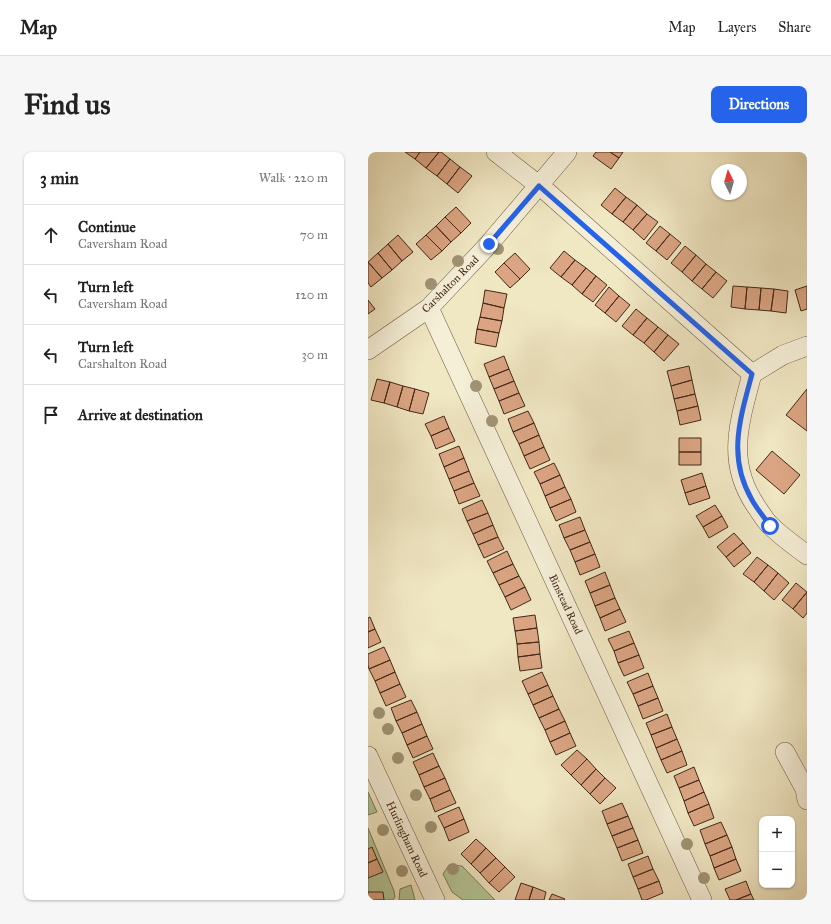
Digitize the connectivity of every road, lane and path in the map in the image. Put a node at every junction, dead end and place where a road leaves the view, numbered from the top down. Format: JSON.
{"nodes":[{"id":1,"x":496,"y":152,"type":"edge"},
{"id":2,"x":567,"y":152,"type":"edge"},
{"id":3,"x":539,"y":186,"type":"junction"},
{"id":4,"x":429,"y":308,"type":"junction"},
{"id":5,"x":807,"y":346,"type":"edge"},
{"id":6,"x":368,"y":350,"type":"edge"},
{"id":7,"x":752,"y":374,"type":"junction"},
{"id":8,"x":807,"y":555,"type":"edge"},
{"id":9,"x":785,"y":752,"type":"dead end"},
{"id":10,"x":368,"y":757,"type":"edge"},
{"id":11,"x":807,"y":800,"type":"edge"},
{"id":12,"x":435,"y":900,"type":"edge"},
{"id":13,"x":702,"y":900,"type":"edge"}],
"edges":[{"from":1,"to":3,"type":"street"},
{"from":2,"to":3,"type":"street","name":"Carshalton Road"},
{"from":3,"to":4,"type":"street","name":"Carshalton Road"},
{"from":3,"to":7,"type":"street"},
{"from":4,"to":6,"type":"street","name":"Carshalton Road"},
{"from":4,"to":13,"type":"street","name":"Binstead Road"},
{"from":5,"to":7,"type":"street"},
{"from":7,"to":8,"type":"street"},
{"from":9,"to":11,"type":"street"},
{"from":10,"to":12,"type":"street","name":"Hurlingham Road"}]}
